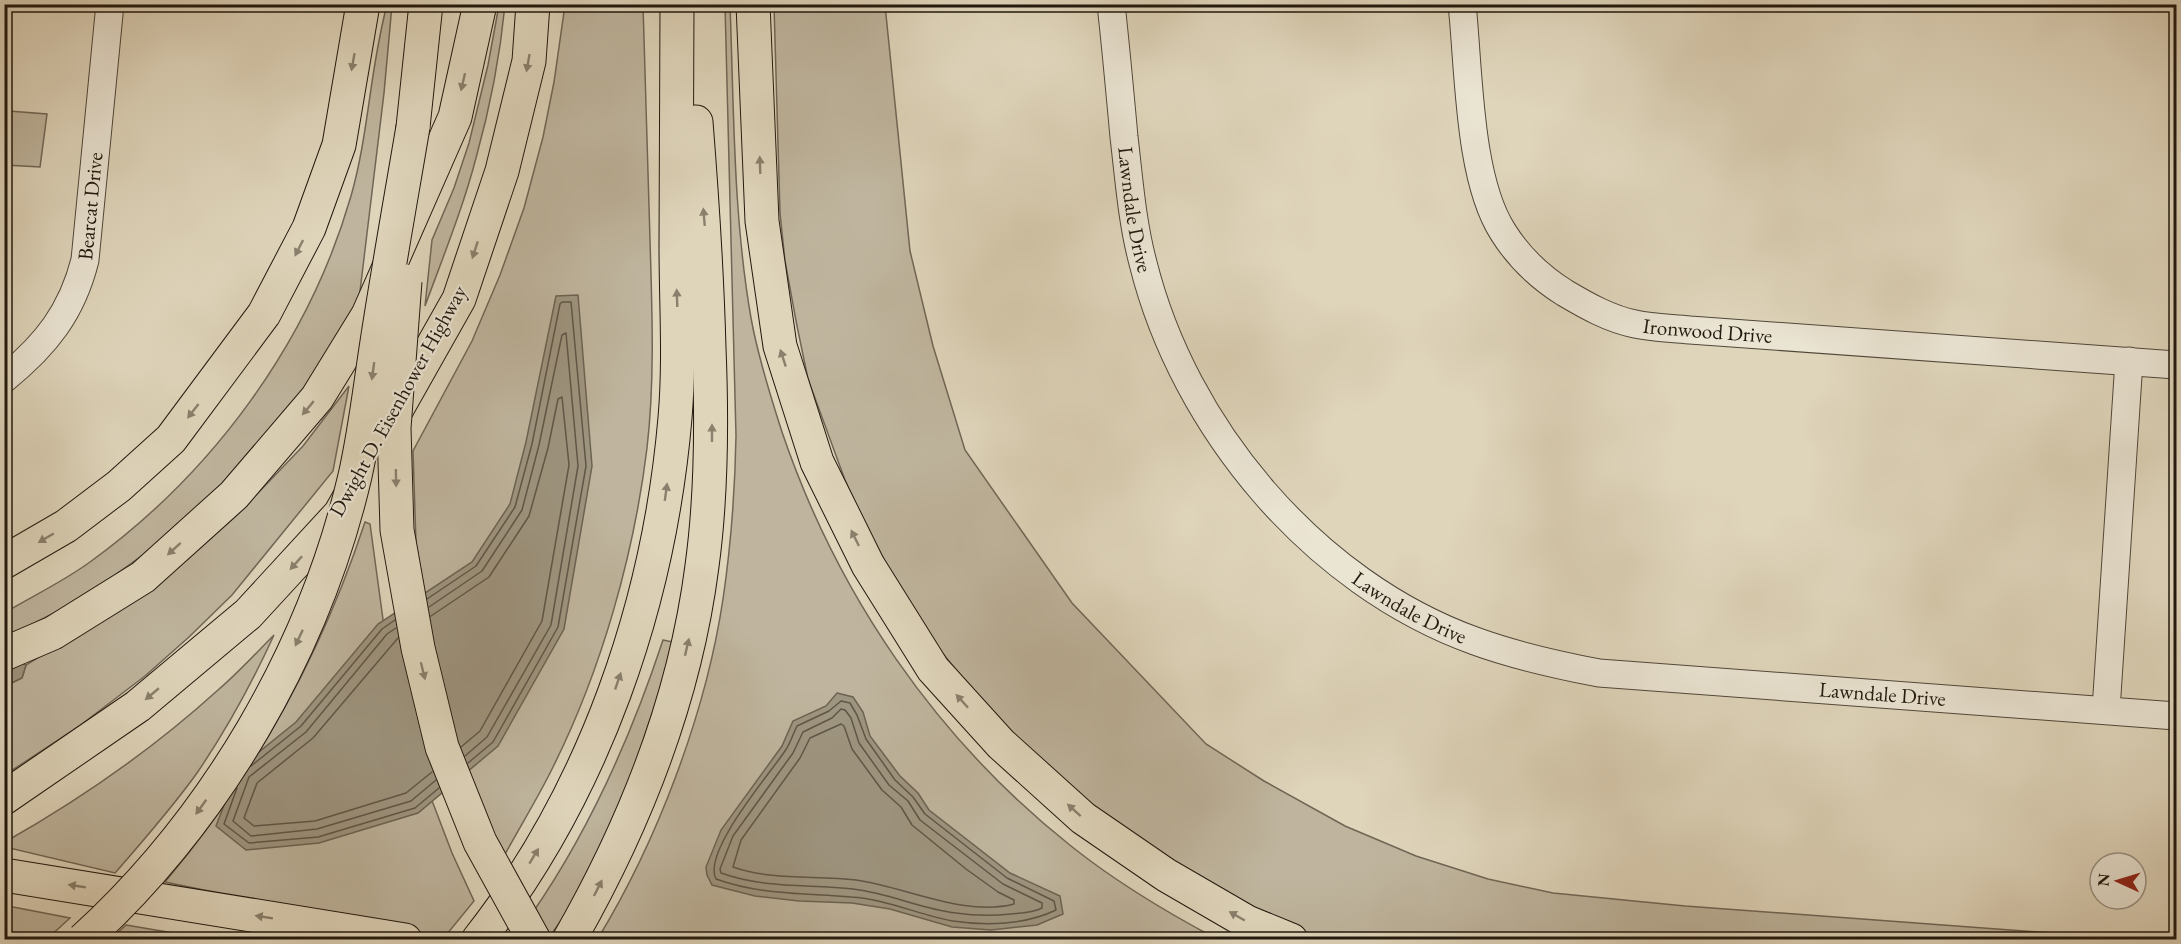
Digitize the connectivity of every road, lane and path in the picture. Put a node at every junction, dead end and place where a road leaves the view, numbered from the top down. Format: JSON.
{"nodes":[{"id":1,"x":110,"y":4,"type":"edge"},
{"id":2,"x":363,"y":4,"type":"edge"},
{"id":3,"x":426,"y":4,"type":"edge"},
{"id":4,"x":480,"y":4,"type":"edge"},
{"id":5,"x":533,"y":4,"type":"edge"},
{"id":6,"x":677,"y":4,"type":"edge"},
{"id":7,"x":686,"y":4,"type":"edge"},
{"id":8,"x":753,"y":4,"type":"edge"},
{"id":9,"x":1111,"y":4,"type":"edge"},
{"id":10,"x":1462,"y":4,"type":"edge"},
{"id":11,"x":413,"y":127,"type":"junction"},
{"id":12,"x":2129,"y":361,"type":"junction"},
{"id":13,"x":2176,"y":365,"type":"edge"},
{"id":14,"x":4,"y":379,"type":"edge"},
{"id":15,"x":4,"y":562,"type":"edge"},
{"id":16,"x":4,"y":654,"type":"edge"},
{"id":17,"x":2106,"y":710,"type":"junction"},
{"id":18,"x":2176,"y":716,"type":"edge"},
{"id":19,"x":4,"y":798,"type":"edge"},
{"id":20,"x":4,"y":875,"type":"edge"},
{"id":21,"x":82,"y":939,"type":"edge"},
{"id":22,"x":405,"y":939,"type":"edge"},
{"id":23,"x":478,"y":939,"type":"edge"},
{"id":24,"x":534,"y":939,"type":"edge"},
{"id":25,"x":570,"y":939,"type":"edge"},
{"id":26,"x":1291,"y":939,"type":"edge"}],
"edges":[{"from":1,"to":14,"type":"street","name":"Bearcat Drive"},
{"from":2,"to":15,"type":"highway","one_way":true},
{"from":3,"to":11,"type":"highway"},
{"from":4,"to":16,"type":"highway","one_way":true,"bridge":true},
{"from":5,"to":19,"type":"highway","name":"Dwight D. Eisenhower Highway","one_way":true},
{"from":23,"to":6,"type":"highway","one_way":true},
{"from":25,"to":7,"type":"highway","one_way":true},
{"from":26,"to":8,"type":"highway","one_way":true},
{"from":9,"to":17,"type":"street","name":"Lawndale Drive"},
{"from":10,"to":12,"type":"street","name":"Ironwood Drive"},
{"from":11,"to":21,"type":"highway","one_way":true,"bridge":true},
{"from":11,"to":24,"type":"highway","one_way":true,"bridge":true},
{"from":12,"to":13,"type":"street","name":"Ironwood Drive"},
{"from":12,"to":17,"type":"street"},
{"from":17,"to":18,"type":"street","name":"Lawndale Drive"},
{"from":22,"to":20,"type":"highway","one_way":true}]}
